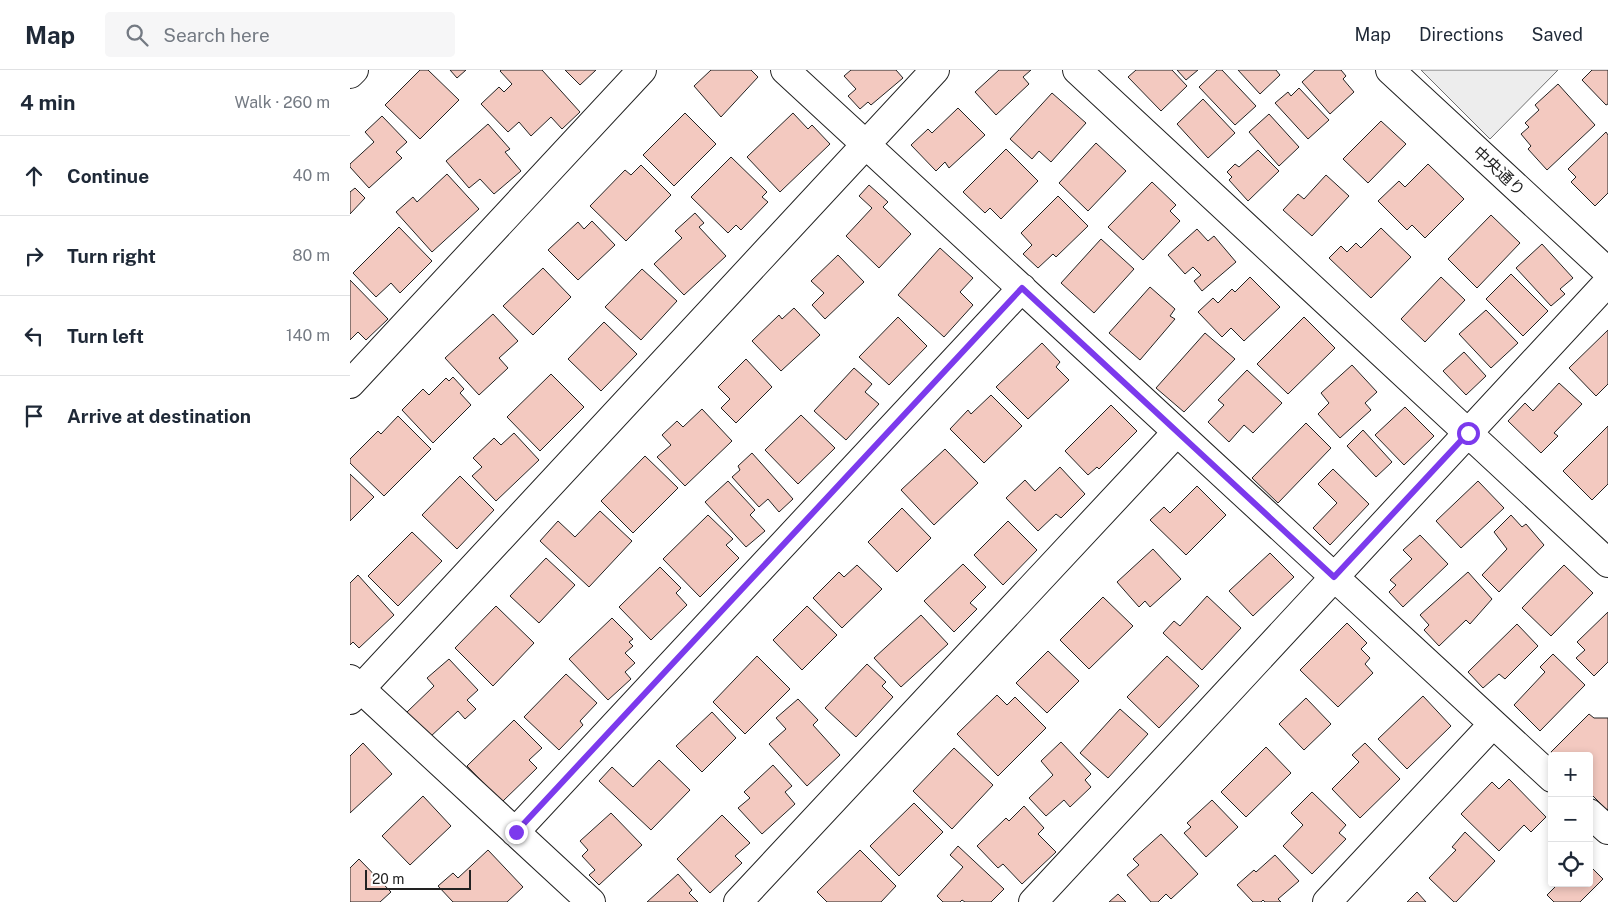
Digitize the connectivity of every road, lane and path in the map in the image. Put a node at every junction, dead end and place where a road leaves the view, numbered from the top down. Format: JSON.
{"nodes":[{"id":1,"x":354,"y":70,"type":"edge"},
{"id":2,"x":642,"y":70,"type":"edge"},
{"id":3,"x":785,"y":70,"type":"edge"},
{"id":4,"x":935,"y":70,"type":"edge"},
{"id":5,"x":1077,"y":70,"type":"edge"},
{"id":6,"x":1390,"y":70,"type":"edge"},
{"id":7,"x":350,"y":74,"type":"edge"},
{"id":8,"x":866,"y":144,"type":"junction"},
{"id":9,"x":1608,"y":272,"type":"edge"},
{"id":10,"x":1608,"y":282,"type":"edge"},
{"id":11,"x":1022,"y":288,"type":"junction"},
{"id":12,"x":350,"y":384,"type":"edge"},
{"id":13,"x":1177,"y":432,"type":"junction"},
{"id":14,"x":1468,"y":433,"type":"junction"},
{"id":15,"x":1608,"y":563,"type":"edge"},
{"id":16,"x":1334,"y":577,"type":"junction"},
{"id":17,"x":353,"y":689,"type":"edge"},
{"id":18,"x":1493,"y":724,"type":"junction"},
{"id":19,"x":1548,"y":774,"type":"edge"},
{"id":20,"x":1593,"y":817,"type":"edge"},
{"id":21,"x":1608,"y":830,"type":"edge"},
{"id":22,"x":516,"y":832,"type":"junction"},
{"id":23,"x":591,"y":902,"type":"edge"},
{"id":24,"x":738,"y":902,"type":"edge"},
{"id":25,"x":1033,"y":902,"type":"edge"},
{"id":26,"x":1327,"y":902,"type":"edge"}],
"edges":[{"from":1,"to":7,"type":"street"},
{"from":2,"to":12,"type":"street"},
{"from":3,"to":8,"type":"street"},
{"from":4,"to":8,"type":"street"},
{"from":5,"to":14,"type":"street"},
{"from":6,"to":9,"type":"street","name":"中央通り"},
{"from":8,"to":11,"type":"street"},
{"from":8,"to":17,"type":"street"},
{"from":10,"to":14,"type":"street"},
{"from":11,"to":13,"type":"street"},
{"from":11,"to":22,"type":"street"},
{"from":13,"to":16,"type":"street"},
{"from":13,"to":24,"type":"street"},
{"from":14,"to":15,"type":"street"},
{"from":14,"to":16,"type":"street"},
{"from":16,"to":18,"type":"street"},
{"from":16,"to":25,"type":"street"},
{"from":17,"to":22,"type":"street"},
{"from":18,"to":19,"type":"street"},
{"from":18,"to":26,"type":"street"},
{"from":20,"to":21,"type":"street"},
{"from":22,"to":23,"type":"street"}]}
